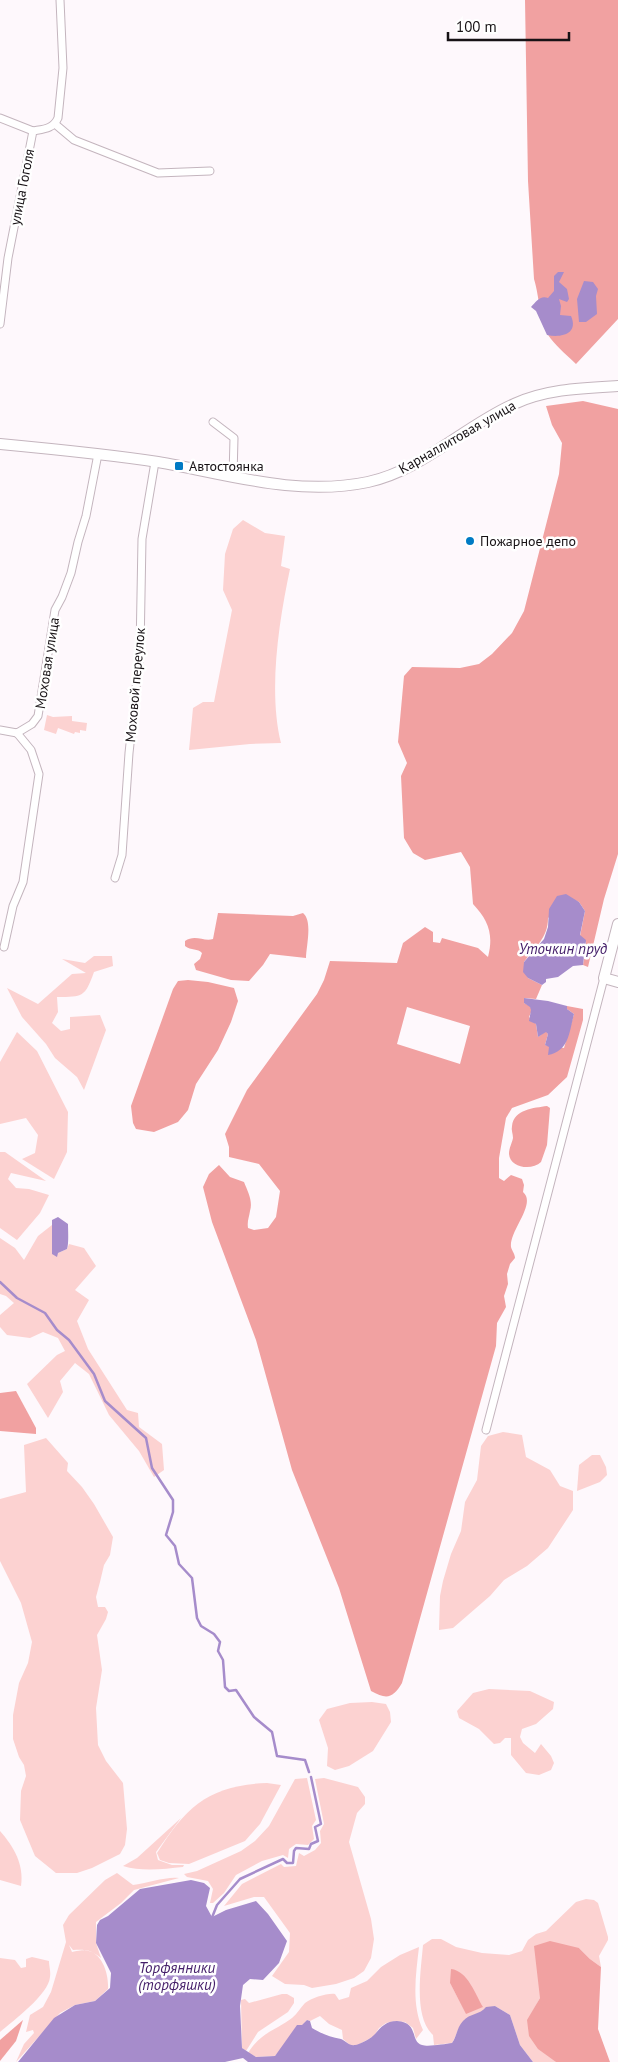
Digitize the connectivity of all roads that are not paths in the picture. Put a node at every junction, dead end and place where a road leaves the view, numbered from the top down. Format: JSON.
{"nodes":[{"id":1,"x":60,"y":0,"type":"edge"},
{"id":2,"x":0,"y":118,"type":"edge"},
{"id":3,"x":55,"y":124,"type":"junction"},
{"id":4,"x":33,"y":131,"type":"junction"},
{"id":5,"x":210,"y":172,"type":"dead end"},
{"id":6,"x":0,"y":324,"type":"edge"},
{"id":7,"x":618,"y":386,"type":"edge"},
{"id":8,"x":214,"y":422,"type":"dead end"},
{"id":9,"x":0,"y":444,"type":"edge"},
{"id":10,"x":98,"y":454,"type":"junction"},
{"id":11,"x":155,"y":462,"type":"junction"},
{"id":12,"x":233,"y":477,"type":"junction"},
{"id":13,"x":0,"y":730,"type":"edge"},
{"id":14,"x":17,"y":733,"type":"junction"},
{"id":15,"x":115,"y":878,"type":"dead end"},
{"id":16,"x":618,"y":924,"type":"edge"},
{"id":17,"x":4,"y":947,"type":"dead end"},
{"id":18,"x":604,"y":978,"type":"junction"},
{"id":19,"x":618,"y":982,"type":"edge"},
{"id":20,"x":486,"y":1430,"type":"dead end"}],
"edges":[{"from":1,"to":3,"type":"street"},
{"from":2,"to":4,"type":"street"},
{"from":3,"to":4,"type":"street","name":"улица Гоголя"},
{"from":3,"to":5,"type":"street"},
{"from":4,"to":6,"type":"street","name":"улица Гоголя"},
{"from":7,"to":12,"type":"street","name":"Карналлитовая улица"},
{"from":8,"to":12,"type":"street"},
{"from":9,"to":10,"type":"street","name":"Карналлитовая улица"},
{"from":10,"to":11,"type":"street","name":"Карналлитовая улица"},
{"from":10,"to":14,"type":"street","name":"Моховая улица"},
{"from":11,"to":12,"type":"street","name":"Карналлитовая улица"},
{"from":11,"to":15,"type":"street","name":"Моховой переулок"},
{"from":13,"to":14,"type":"street"},
{"from":14,"to":17,"type":"street"},
{"from":16,"to":18,"type":"street"},
{"from":18,"to":19,"type":"street"},
{"from":18,"to":20,"type":"street"}]}
